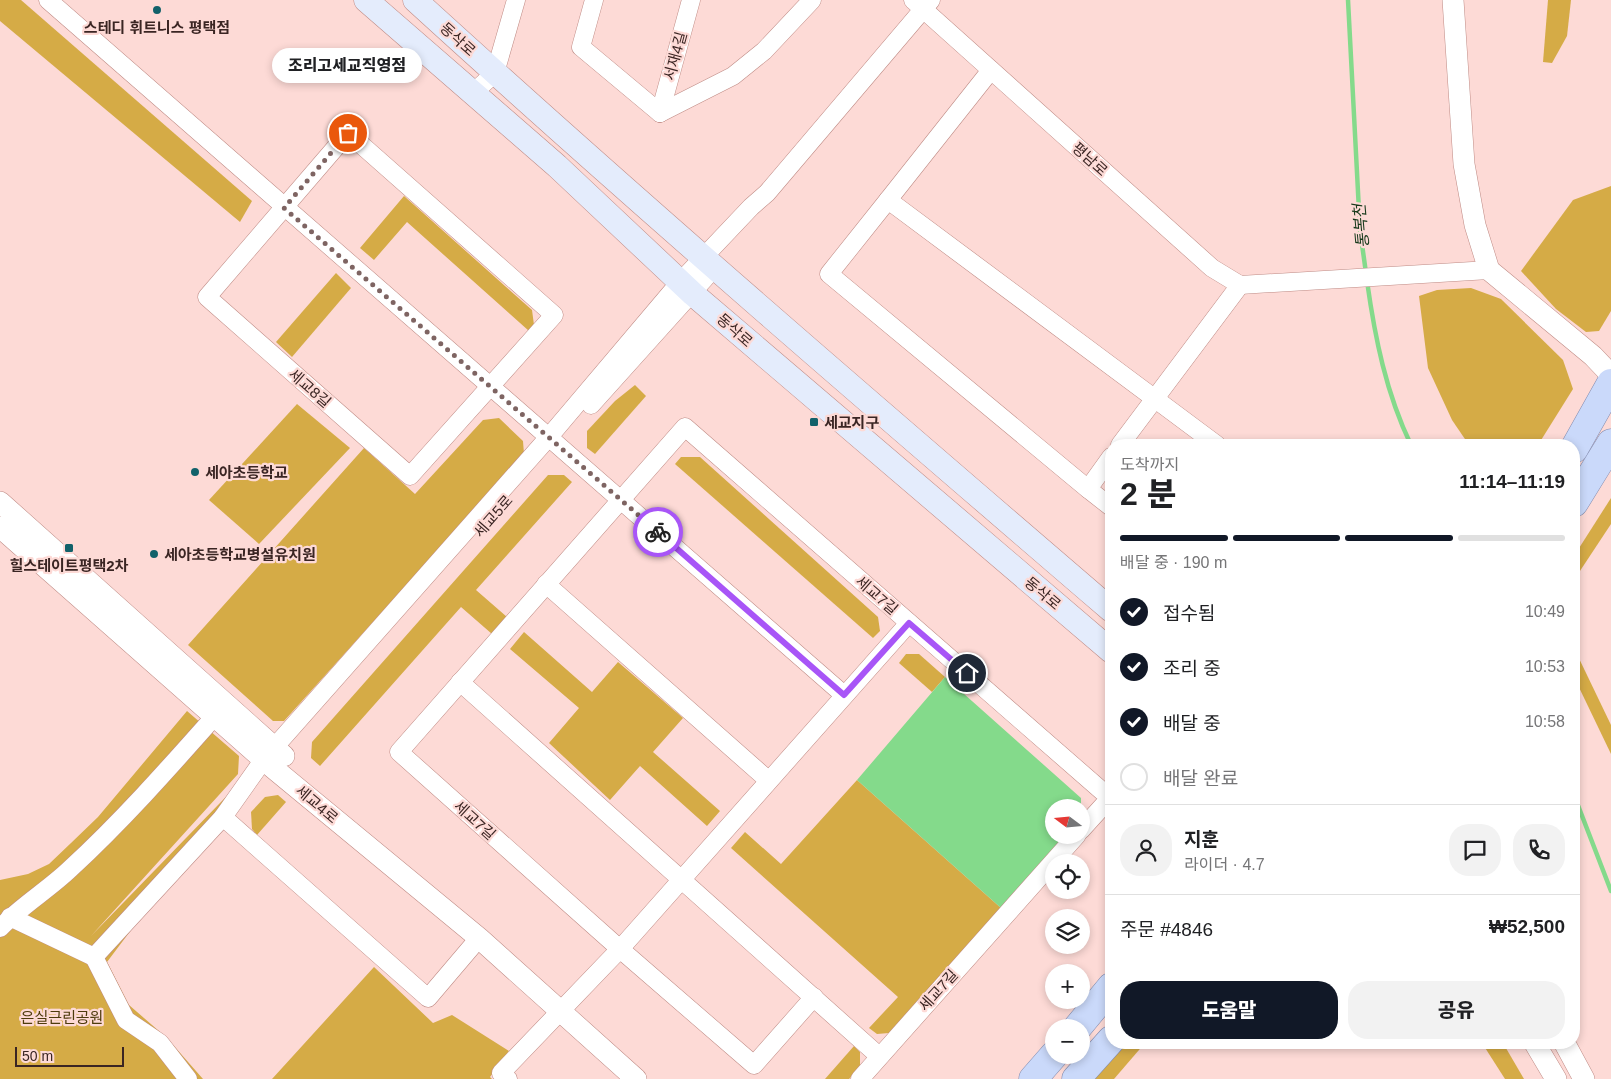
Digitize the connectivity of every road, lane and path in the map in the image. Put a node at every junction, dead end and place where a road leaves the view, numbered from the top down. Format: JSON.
{"nodes":[{"id":1,"x":48,"y":0,"type":"edge"},
{"id":2,"x":366,"y":0,"type":"edge"},
{"id":3,"x":416,"y":0,"type":"edge"},
{"id":4,"x":516,"y":0,"type":"edge"},
{"id":5,"x":594,"y":0,"type":"edge"},
{"id":6,"x":690,"y":0,"type":"edge"},
{"id":7,"x":812,"y":0,"type":"edge"},
{"id":8,"x":1453,"y":0,"type":"edge"},
{"id":9,"x":922,"y":3,"type":"edge"},
{"id":10,"x":991,"y":70,"type":"junction"},
{"id":11,"x":495,"y":73,"type":"junction"},
{"id":12,"x":474,"y":92,"type":"junction"},
{"id":13,"x":660,"y":113,"type":"junction"},
{"id":14,"x":888,"y":200,"type":"junction"},
{"id":15,"x":284,"y":208,"type":"junction"},
{"id":16,"x":710,"y":262,"type":"junction"},
{"id":17,"x":1489,"y":270,"type":"junction"},
{"id":18,"x":1240,"y":285,"type":"junction"},
{"id":19,"x":686,"y":288,"type":"junction"},
{"id":20,"x":1611,"y":375,"type":"edge"},
{"id":21,"x":1611,"y":383,"type":"edge"},
{"id":22,"x":490,"y":386,"type":"junction"},
{"id":23,"x":1153,"y":399,"type":"junction"},
{"id":24,"x":1124,"y":439,"type":"edge"},
{"id":25,"x":1209,"y":439,"type":"edge"},
{"id":26,"x":1580,"y":439,"type":"edge"},
{"id":27,"x":552,"y":441,"type":"junction"},
{"id":28,"x":1611,"y":443,"type":"edge"},
{"id":29,"x":1105,"y":465,"type":"edge"},
{"id":30,"x":1088,"y":489,"type":"junction"},
{"id":31,"x":1580,"y":493,"type":"edge"},
{"id":32,"x":620,"y":500,"type":"junction"},
{"id":33,"x":0,"y":502,"type":"edge"},
{"id":34,"x":1105,"y":502,"type":"edge"},
{"id":35,"x":0,"y":527,"type":"edge"},
{"id":36,"x":546,"y":584,"type":"junction"},
{"id":37,"x":1105,"y":605,"type":"edge"},
{"id":38,"x":909,"y":623,"type":"junction"},
{"id":39,"x":1105,"y":646,"type":"edge"},
{"id":40,"x":460,"y":682,"type":"junction"},
{"id":41,"x":844,"y":695,"type":"junction"},
{"id":42,"x":214,"y":716,"type":"junction"},
{"id":43,"x":274,"y":758,"type":"junction"},
{"id":44,"x":768,"y":780,"type":"junction"},
{"id":45,"x":1105,"y":794,"type":"edge"},
{"id":46,"x":1105,"y":804,"type":"edge"},
{"id":47,"x":223,"y":817,"type":"junction"},
{"id":48,"x":1090,"y":820,"type":"edge"},
{"id":49,"x":1069,"y":844,"type":"edge"},
{"id":50,"x":680,"y":879,"type":"junction"},
{"id":51,"x":5,"y":923,"type":"edge"},
{"id":52,"x":480,"y":938,"type":"junction"},
{"id":53,"x":620,"y":949,"type":"junction"},
{"id":54,"x":94,"y":957,"type":"junction"},
{"id":55,"x":1105,"y":994,"type":"edge"},
{"id":56,"x":814,"y":997,"type":"junction"},
{"id":57,"x":561,"y":1013,"type":"junction"},
{"id":58,"x":1084,"y":1019,"type":"edge"},
{"id":59,"x":1105,"y":1047,"type":"edge"},
{"id":60,"x":1538,"y":1049,"type":"edge"},
{"id":61,"x":1568,"y":1049,"type":"edge"},
{"id":62,"x":879,"y":1056,"type":"junction"},
{"id":63,"x":1046,"y":1064,"type":"edge"},
{"id":64,"x":188,"y":1079,"type":"edge"},
{"id":65,"x":508,"y":1079,"type":"edge"},
{"id":66,"x":636,"y":1079,"type":"edge"},
{"id":67,"x":860,"y":1079,"type":"edge"},
{"id":68,"x":1033,"y":1079,"type":"edge"},
{"id":69,"x":1076,"y":1079,"type":"edge"},
{"id":70,"x":1556,"y":1079,"type":"edge"},
{"id":71,"x":1584,"y":1079,"type":"edge"}],
"edges":[{"from":1,"to":15,"type":"street"},
{"from":2,"to":12,"type":"main road","name":"동삭로"},
{"from":3,"to":11,"type":"main road","name":"동삭로"},
{"from":4,"to":11,"type":"street"},
{"from":5,"to":13,"type":"street"},
{"from":6,"to":13,"type":"street","name":"서재4길"},
{"from":7,"to":13,"type":"street"},
{"from":8,"to":17,"type":"street"},
{"from":9,"to":10,"type":"street","name":"평남로"},
{"from":9,"to":16,"type":"street","name":"세교5로"},
{"from":10,"to":14,"type":"street"},
{"from":10,"to":18,"type":"street","name":"평남로"},
{"from":11,"to":12,"type":"street"},
{"from":11,"to":16,"type":"main road","name":"동삭로"},
{"from":12,"to":19,"type":"main road","name":"동삭로"},
{"from":14,"to":23,"type":"street"},
{"from":14,"to":30,"type":"street"},
{"from":15,"to":22,"type":"street"},
{"from":15,"to":22,"type":"street","name":"세교8길"},
{"from":15,"to":22,"type":"street","name":"세교8길"},
{"from":16,"to":19,"type":"street","name":"세교5로"},
{"from":16,"to":37,"type":"main road","name":"동삭로"},
{"from":17,"to":18,"type":"street"},
{"from":17,"to":20,"type":"street"},
{"from":18,"to":23,"type":"street"},
{"from":19,"to":27,"type":"street","name":"세교5로"},
{"from":19,"to":39,"type":"main road","name":"동삭로"},
{"from":21,"to":26,"type":"main road"},
{"from":22,"to":27,"type":"street"},
{"from":23,"to":24,"type":"street"},
{"from":23,"to":25,"type":"street"},
{"from":27,"to":32,"type":"street"},
{"from":27,"to":43,"type":"street","name":"세교5로"},
{"from":28,"to":31,"type":"main road"},
{"from":29,"to":30,"type":"street"},
{"from":30,"to":34,"type":"street"},
{"from":32,"to":36,"type":"street","name":"세교7길"},
{"from":32,"to":38,"type":"street","name":"세교7길"},
{"from":32,"to":41,"type":"street"},
{"from":33,"to":43,"type":"street","name":"세교4로"},
{"from":35,"to":42,"type":"street","name":"세교4로"},
{"from":36,"to":40,"type":"street","name":"세교7길"},
{"from":36,"to":44,"type":"street"},
{"from":38,"to":41,"type":"street"},
{"from":38,"to":45,"type":"street","name":"세교7길"},
{"from":40,"to":50,"type":"street"},
{"from":40,"to":53,"type":"street","name":"세교7길"},
{"from":41,"to":44,"type":"street"},
{"from":42,"to":43,"type":"street","name":"세교4로"},
{"from":42,"to":51,"type":"street"},
{"from":43,"to":47,"type":"street","name":"세교5로"},
{"from":43,"to":52,"type":"street","name":"세교4로"},
{"from":44,"to":50,"type":"street"},
{"from":46,"to":48,"type":"street","name":"세교7길"},
{"from":47,"to":52,"type":"street"},
{"from":47,"to":54,"type":"street","name":"세교5로"},
{"from":49,"to":62,"type":"street","name":"세교7길"},
{"from":50,"to":53,"type":"street"},
{"from":50,"to":56,"type":"street"},
{"from":51,"to":54,"type":"street"},
{"from":52,"to":57,"type":"street","name":"세교4로"},
{"from":53,"to":56,"type":"street","name":"세교7길"},
{"from":53,"to":57,"type":"street"},
{"from":54,"to":64,"type":"street"},
{"from":55,"to":58,"type":"main road"},
{"from":56,"to":62,"type":"street"},
{"from":57,"to":65,"type":"street"},
{"from":57,"to":66,"type":"street","name":"세교4로"},
{"from":59,"to":69,"type":"main road"},
{"from":60,"to":70,"type":"street"},
{"from":61,"to":71,"type":"street"},
{"from":62,"to":67,"type":"street","name":"세교7길"},
{"from":63,"to":68,"type":"main road"}]}
